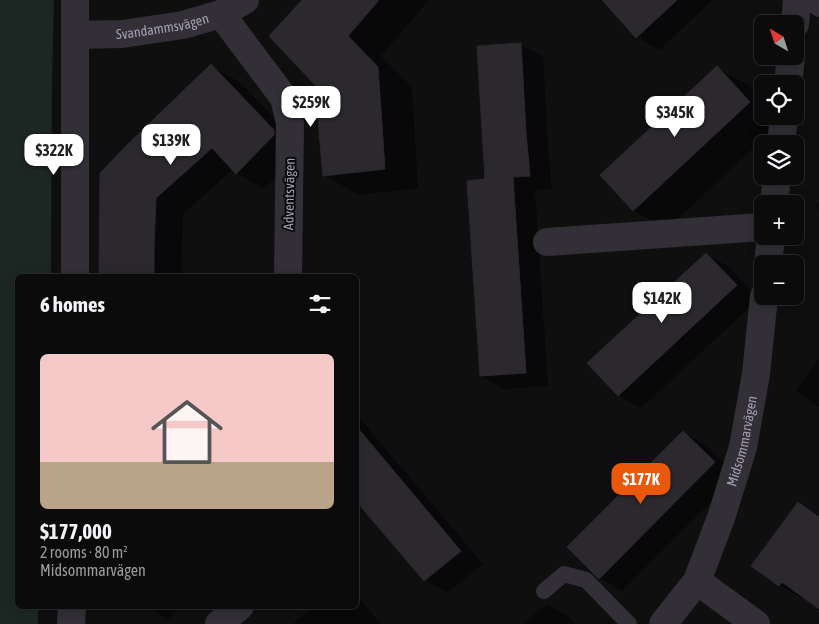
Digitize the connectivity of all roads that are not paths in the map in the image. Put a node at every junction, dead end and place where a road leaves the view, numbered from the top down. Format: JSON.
{"nodes":[{"id":1,"x":75,"y":0,"type":"edge"},
{"id":2,"x":245,"y":0,"type":"edge"},
{"id":3,"x":797,"y":0,"type":"edge"},
{"id":4,"x":806,"y":0,"type":"edge"},
{"id":5,"x":819,"y":9,"type":"edge"},
{"id":6,"x":221,"y":14,"type":"junction"},
{"id":7,"x":796,"y":15,"type":"edge"},
{"id":8,"x":75,"y":35,"type":"junction"},
{"id":9,"x":754,"y":228,"type":"edge"},
{"id":10,"x":546,"y":242,"type":"dead end"},
{"id":11,"x":75,"y":274,"type":"edge"},
{"id":12,"x":288,"y":274,"type":"edge"},
{"id":13,"x":763,"y":305,"type":"edge"},
{"id":14,"x":697,"y":581,"type":"junction"},
{"id":15,"x":544,"y":591,"type":"dead end"},
{"id":16,"x":72,"y":609,"type":"edge"},
{"id":17,"x":236,"y":609,"type":"edge"},
{"id":18,"x":71,"y":624,"type":"edge"},
{"id":19,"x":219,"y":624,"type":"edge"},
{"id":20,"x":629,"y":624,"type":"edge"},
{"id":21,"x":663,"y":624,"type":"edge"},
{"id":22,"x":756,"y":624,"type":"edge"}],
"edges":[{"from":1,"to":8,"type":"street"},
{"from":2,"to":6,"type":"street","name":"Svandammsvägen"},
{"from":3,"to":7,"type":"street"},
{"from":4,"to":5,"type":"lane"},
{"from":6,"to":8,"type":"street","name":"Svandammsvägen"},
{"from":6,"to":12,"type":"street","name":"Adventsvägen"},
{"from":8,"to":11,"type":"street"},
{"from":9,"to":10,"type":"street"},
{"from":13,"to":14,"type":"street","name":"Midsommarvägen"},
{"from":14,"to":21,"type":"street","name":"Midsommarvägen"},
{"from":14,"to":22,"type":"street"},
{"from":15,"to":20,"type":"lane"},
{"from":16,"to":18,"type":"street"},
{"from":17,"to":19,"type":"street"}]}
